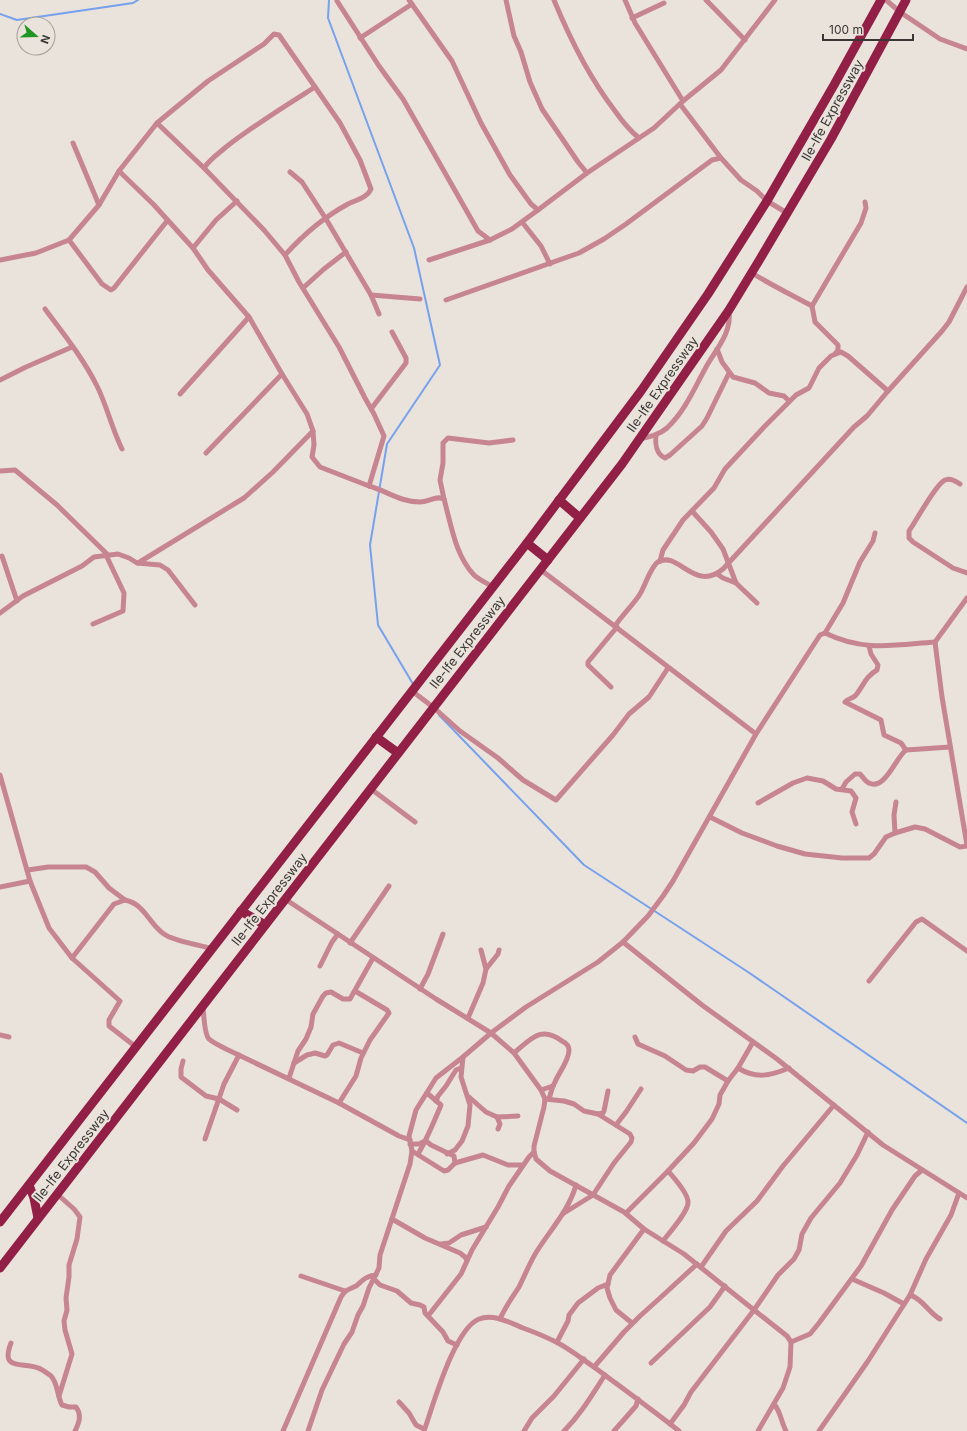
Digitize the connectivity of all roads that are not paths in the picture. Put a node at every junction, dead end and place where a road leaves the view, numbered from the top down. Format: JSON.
{"nodes":[{"id":1,"x":506,"y":0,"type":"edge"},
{"id":2,"x":554,"y":0,"type":"edge"},
{"id":3,"x":625,"y":0,"type":"edge"},
{"id":4,"x":706,"y":0,"type":"edge"},
{"id":5,"x":775,"y":0,"type":"edge"},
{"id":6,"x":880,"y":0,"type":"edge"},
{"id":7,"x":886,"y":0,"type":"edge"},
{"id":8,"x":906,"y":0,"type":"edge"},
{"id":9,"x":337,"y":1,"type":"edge"},
{"id":10,"x":410,"y":2,"type":"edge"},
{"id":11,"x":664,"y":3,"type":"dead end"},
{"id":12,"x":900,"y":12,"type":"junction"},
{"id":13,"x":632,"y":18,"type":"junction"},
{"id":14,"x":360,"y":38,"type":"junction"},
{"id":15,"x":745,"y":40,"type":"junction"},
{"id":16,"x":967,"y":49,"type":"edge"},
{"id":17,"x":315,"y":87,"type":"junction"},
{"id":18,"x":681,"y":103,"type":"junction"},
{"id":19,"x":157,"y":123,"type":"junction"},
{"id":20,"x":639,"y":138,"type":"junction"},
{"id":21,"x":73,"y":143,"type":"dead end"},
{"id":22,"x":721,"y":158,"type":"junction"},
{"id":23,"x":204,"y":168,"type":"junction"},
{"id":24,"x":119,"y":171,"type":"junction"},
{"id":25,"x":290,"y":172,"type":"dead end"},
{"id":26,"x":587,"y":173,"type":"junction"},
{"id":27,"x":237,"y":201,"type":"junction"},
{"id":28,"x":767,"y":201,"type":"junction"},
{"id":29,"x":865,"y":202,"type":"dead end"},
{"id":30,"x":99,"y":205,"type":"junction"},
{"id":31,"x":538,"y":210,"type":"junction"},
{"id":32,"x":787,"y":213,"type":"junction"},
{"id":33,"x":326,"y":219,"type":"junction"},
{"id":34,"x":167,"y":221,"type":"junction"},
{"id":35,"x":522,"y":222,"type":"junction"},
{"id":36,"x":69,"y":240,"type":"junction"},
{"id":37,"x":490,"y":240,"type":"junction"},
{"id":38,"x":193,"y":248,"type":"junction"},
{"id":39,"x":346,"y":252,"type":"junction"},
{"id":40,"x":284,"y":255,"type":"junction"},
{"id":41,"x":0,"y":260,"type":"edge"},
{"id":42,"x":429,"y":260,"type":"dead end"},
{"id":43,"x":550,"y":264,"type":"junction"},
{"id":44,"x":752,"y":273,"type":"junction"},
{"id":45,"x":967,"y":287,"type":"edge"},
{"id":46,"x":303,"y":288,"type":"junction"},
{"id":47,"x":371,"y":295,"type":"junction"},
{"id":48,"x":420,"y":298,"type":"dead end"},
{"id":49,"x":446,"y":300,"type":"dead end"},
{"id":50,"x":812,"y":306,"type":"junction"},
{"id":51,"x":45,"y":309,"type":"dead end"},
{"id":52,"x":729,"y":310,"type":"junction"},
{"id":53,"x":379,"y":314,"type":"dead end"},
{"id":54,"x":249,"y":317,"type":"junction"},
{"id":55,"x":392,"y":332,"type":"dead end"},
{"id":56,"x":72,"y":347,"type":"junction"},
{"id":57,"x":717,"y":349,"type":"junction"},
{"id":58,"x":835,"y":354,"type":"junction"},
{"id":59,"x":711,"y":360,"type":"junction"},
{"id":60,"x":722,"y":362,"type":"junction"},
{"id":61,"x":729,"y":373,"type":"junction"},
{"id":62,"x":282,"y":374,"type":"junction"},
{"id":63,"x":0,"y":380,"type":"edge"},
{"id":64,"x":888,"y":390,"type":"junction"},
{"id":65,"x":180,"y":394,"type":"dead end"},
{"id":66,"x":790,"y":401,"type":"junction"},
{"id":67,"x":371,"y":409,"type":"junction"},
{"id":68,"x":313,"y":431,"type":"junction"},
{"id":69,"x":656,"y":435,"type":"junction"},
{"id":70,"x":513,"y":440,"type":"dead end"},
{"id":71,"x":639,"y":440,"type":"junction"},
{"id":72,"x":122,"y":449,"type":"dead end"},
{"id":73,"x":206,"y":454,"type":"dead end"},
{"id":74,"x":0,"y":471,"type":"edge"},
{"id":75,"x":960,"y":484,"type":"dead end"},
{"id":76,"x":369,"y":486,"type":"junction"},
{"id":77,"x":444,"y":499,"type":"junction"},
{"id":78,"x":558,"y":500,"type":"junction"},
{"id":79,"x":692,"y":512,"type":"junction"},
{"id":80,"x":580,"y":518,"type":"junction"},
{"id":81,"x":875,"y":533,"type":"dead end"},
{"id":82,"x":527,"y":543,"type":"junction"},
{"id":83,"x":107,"y":555,"type":"junction"},
{"id":84,"x":2,"y":556,"type":"dead end"},
{"id":85,"x":548,"y":560,"type":"junction"},
{"id":86,"x":660,"y":561,"type":"junction"},
{"id":87,"x":728,"y":563,"type":"junction"},
{"id":88,"x":137,"y":564,"type":"junction"},
{"id":89,"x":541,"y":570,"type":"junction"},
{"id":90,"x":967,"y":573,"type":"edge"},
{"id":91,"x":717,"y":574,"type":"junction"},
{"id":92,"x":736,"y":583,"type":"junction"},
{"id":93,"x":493,"y":587,"type":"junction"},
{"id":94,"x":967,"y":598,"type":"edge"},
{"id":95,"x":17,"y":601,"type":"junction"},
{"id":96,"x":757,"y":603,"type":"dead end"},
{"id":97,"x":195,"y":605,"type":"dead end"},
{"id":98,"x":0,"y":613,"type":"edge"},
{"id":99,"x":93,"y":624,"type":"dead end"},
{"id":100,"x":616,"y":626,"type":"junction"},
{"id":101,"x":825,"y":633,"type":"junction"},
{"id":102,"x":935,"y":642,"type":"junction"},
{"id":103,"x":869,"y":646,"type":"junction"},
{"id":104,"x":668,"y":668,"type":"junction"},
{"id":105,"x":611,"y":687,"type":"dead end"},
{"id":106,"x":412,"y":691,"type":"junction"},
{"id":107,"x":433,"y":707,"type":"junction"},
{"id":108,"x":756,"y":734,"type":"junction"},
{"id":109,"x":376,"y":737,"type":"junction"},
{"id":110,"x":950,"y":747,"type":"junction"},
{"id":111,"x":906,"y":750,"type":"junction"},
{"id":112,"x":398,"y":753,"type":"junction"},
{"id":113,"x":0,"y":775,"type":"edge"},
{"id":114,"x":371,"y":789,"type":"junction"},
{"id":115,"x":842,"y":789,"type":"junction"},
{"id":116,"x":896,"y":802,"type":"dead end"},
{"id":117,"x":758,"y":804,"type":"dead end"},
{"id":118,"x":710,"y":817,"type":"junction"},
{"id":119,"x":415,"y":822,"type":"dead end"},
{"id":120,"x":856,"y":824,"type":"dead end"},
{"id":121,"x":895,"y":833,"type":"junction"},
{"id":122,"x":967,"y":845,"type":"edge"},
{"id":123,"x":28,"y":870,"type":"junction"},
{"id":124,"x":30,"y":881,"type":"junction"},
{"id":125,"x":389,"y":886,"type":"dead end"},
{"id":126,"x":0,"y":887,"type":"edge"},
{"id":127,"x":285,"y":899,"type":"junction"},
{"id":128,"x":125,"y":900,"type":"junction"},
{"id":129,"x":242,"y":911,"type":"junction"},
{"id":130,"x":265,"y":925,"type":"junction"},
{"id":131,"x":338,"y":934,"type":"junction"},
{"id":132,"x":443,"y":934,"type":"dead end"},
{"id":133,"x":623,"y":942,"type":"junction"},
{"id":134,"x":350,"y":943,"type":"junction"},
{"id":135,"x":212,"y":949,"type":"junction"},
{"id":136,"x":481,"y":950,"type":"dead end"},
{"id":137,"x":499,"y":950,"type":"dead end"},
{"id":138,"x":967,"y":952,"type":"edge"},
{"id":139,"x":72,"y":958,"type":"junction"},
{"id":140,"x":373,"y":958,"type":"junction"},
{"id":141,"x":320,"y":966,"type":"dead end"},
{"id":142,"x":486,"y":969,"type":"junction"},
{"id":143,"x":869,"y":980,"type":"dead end"},
{"id":144,"x":420,"y":989,"type":"junction"},
{"id":145,"x":355,"y":991,"type":"junction"},
{"id":146,"x":202,"y":1006,"type":"junction"},
{"id":147,"x":468,"y":1018,"type":"junction"},
{"id":148,"x":492,"y":1033,"type":"junction"},
{"id":149,"x":0,"y":1035,"type":"edge"},
{"id":150,"x":9,"y":1037,"type":"dead end"},
{"id":151,"x":635,"y":1037,"type":"dead end"},
{"id":152,"x":753,"y":1042,"type":"junction"},
{"id":153,"x":136,"y":1048,"type":"junction"},
{"id":154,"x":363,"y":1053,"type":"junction"},
{"id":155,"x":514,"y":1053,"type":"junction"},
{"id":156,"x":240,"y":1055,"type":"junction"},
{"id":157,"x":463,"y":1057,"type":"junction"},
{"id":158,"x":183,"y":1061,"type":"dead end"},
{"id":159,"x":294,"y":1063,"type":"junction"},
{"id":160,"x":461,"y":1068,"type":"junction"},
{"id":161,"x":738,"y":1068,"type":"junction"},
{"id":162,"x":788,"y":1068,"type":"junction"},
{"id":163,"x":289,"y":1078,"type":"junction"},
{"id":164,"x":728,"y":1081,"type":"junction"},
{"id":165,"x":553,"y":1086,"type":"junction"},
{"id":166,"x":641,"y":1089,"type":"dead end"},
{"id":167,"x":541,"y":1090,"type":"junction"},
{"id":168,"x":608,"y":1091,"type":"dead end"},
{"id":169,"x":427,"y":1092,"type":"junction"},
{"id":170,"x":468,"y":1097,"type":"junction"},
{"id":171,"x":219,"y":1099,"type":"junction"},
{"id":172,"x":547,"y":1099,"type":"junction"},
{"id":173,"x":436,"y":1101,"type":"junction"},
{"id":174,"x":339,"y":1103,"type":"junction"},
{"id":175,"x":834,"y":1105,"type":"junction"},
{"id":176,"x":236,"y":1110,"type":"dead end"},
{"id":177,"x":598,"y":1114,"type":"junction"},
{"id":178,"x":518,"y":1116,"type":"dead end"},
{"id":179,"x":497,"y":1117,"type":"junction"},
{"id":180,"x":616,"y":1125,"type":"junction"},
{"id":181,"x":498,"y":1129,"type":"dead end"},
{"id":182,"x":868,"y":1132,"type":"junction"},
{"id":183,"x":205,"y":1139,"type":"dead end"},
{"id":184,"x":426,"y":1141,"type":"junction"},
{"id":185,"x":410,"y":1142,"type":"junction"},
{"id":186,"x":412,"y":1150,"type":"junction"},
{"id":187,"x":534,"y":1152,"type":"junction"},
{"id":188,"x":418,"y":1154,"type":"junction"},
{"id":189,"x":447,"y":1154,"type":"junction"},
{"id":190,"x":455,"y":1163,"type":"junction"},
{"id":191,"x":523,"y":1165,"type":"junction"},
{"id":192,"x":922,"y":1170,"type":"junction"},
{"id":193,"x":668,"y":1171,"type":"junction"},
{"id":194,"x":29,"y":1185,"type":"junction"},
{"id":195,"x":576,"y":1185,"type":"junction"},
{"id":196,"x":959,"y":1193,"type":"junction"},
{"id":197,"x":56,"y":1194,"type":"junction"},
{"id":198,"x":593,"y":1195,"type":"junction"},
{"id":199,"x":967,"y":1198,"type":"edge"},
{"id":200,"x":564,"y":1213,"type":"junction"},
{"id":201,"x":626,"y":1213,"type":"junction"},
{"id":202,"x":38,"y":1218,"type":"junction"},
{"id":203,"x":392,"y":1220,"type":"junction"},
{"id":204,"x":0,"y":1222,"type":"edge"},
{"id":205,"x":486,"y":1227,"type":"junction"},
{"id":206,"x":644,"y":1229,"type":"junction"},
{"id":207,"x":663,"y":1241,"type":"junction"},
{"id":208,"x":440,"y":1244,"type":"junction"},
{"id":209,"x":467,"y":1260,"type":"junction"},
{"id":210,"x":699,"y":1265,"type":"junction"},
{"id":211,"x":0,"y":1268,"type":"edge"},
{"id":212,"x":301,"y":1276,"type":"dead end"},
{"id":213,"x":375,"y":1277,"type":"junction"},
{"id":214,"x":852,"y":1279,"type":"junction"},
{"id":215,"x":608,"y":1284,"type":"junction"},
{"id":216,"x":725,"y":1286,"type":"junction"},
{"id":217,"x":344,"y":1291,"type":"junction"},
{"id":218,"x":910,"y":1295,"type":"junction"},
{"id":219,"x":904,"y":1304,"type":"junction"},
{"id":220,"x":754,"y":1310,"type":"junction"},
{"id":221,"x":428,"y":1316,"type":"junction"},
{"id":222,"x":500,"y":1319,"type":"junction"},
{"id":223,"x":940,"y":1319,"type":"dead end"},
{"id":224,"x":632,"y":1324,"type":"junction"},
{"id":225,"x":556,"y":1342,"type":"junction"},
{"id":226,"x":791,"y":1342,"type":"junction"},
{"id":227,"x":11,"y":1343,"type":"dead end"},
{"id":228,"x":457,"y":1345,"type":"junction"},
{"id":229,"x":584,"y":1359,"type":"junction"},
{"id":230,"x":651,"y":1363,"type":"dead end"},
{"id":231,"x":594,"y":1367,"type":"junction"},
{"id":232,"x":604,"y":1375,"type":"junction"},
{"id":233,"x":59,"y":1396,"type":"junction"},
{"id":234,"x":638,"y":1399,"type":"junction"},
{"id":235,"x":399,"y":1402,"type":"dead end"},
{"id":236,"x":774,"y":1404,"type":"junction"},
{"id":237,"x":670,"y":1424,"type":"junction"},
{"id":238,"x":424,"y":1430,"type":"edge"},
{"id":239,"x":74,"y":1431,"type":"edge"},
{"id":240,"x":282,"y":1431,"type":"edge"},
{"id":241,"x":308,"y":1431,"type":"edge"},
{"id":242,"x":524,"y":1431,"type":"edge"},
{"id":243,"x":564,"y":1431,"type":"edge"},
{"id":244,"x":614,"y":1431,"type":"edge"},
{"id":245,"x":679,"y":1431,"type":"edge"},
{"id":246,"x":758,"y":1431,"type":"edge"},
{"id":247,"x":786,"y":1431,"type":"edge"},
{"id":248,"x":819,"y":1431,"type":"edge"}],
"edges":[{"from":1,"to":26,"type":"street"},
{"from":2,"to":20,"type":"street"},
{"from":3,"to":13,"type":"street"},
{"from":4,"to":15,"type":"street"},
{"from":5,"to":15,"type":"street"},
{"from":6,"to":28,"type":"highway","name":"Ile-Ife Expressway"},
{"from":7,"to":12,"type":"street"},
{"from":8,"to":12,"type":"highway","name":"Ile-Ife Expressway"},
{"from":9,"to":14,"type":"street"},
{"from":10,"to":14,"type":"street"},
{"from":10,"to":31,"type":"street"},
{"from":11,"to":13,"type":"street"},
{"from":12,"to":16,"type":"street"},
{"from":12,"to":32,"type":"highway","name":"Ile-Ife Expressway"},
{"from":13,"to":18,"type":"street"},
{"from":14,"to":37,"type":"street"},
{"from":15,"to":18,"type":"street"},
{"from":17,"to":19,"type":"street"},
{"from":17,"to":23,"type":"street"},
{"from":17,"to":33,"type":"street"},
{"from":18,"to":20,"type":"street"},
{"from":18,"to":22,"type":"street"},
{"from":19,"to":23,"type":"street"},
{"from":19,"to":24,"type":"street"},
{"from":20,"to":26,"type":"street"},
{"from":21,"to":30,"type":"street"},
{"from":22,"to":28,"type":"street"},
{"from":22,"to":43,"type":"street"},
{"from":23,"to":27,"type":"street"},
{"from":24,"to":30,"type":"street"},
{"from":24,"to":34,"type":"street"},
{"from":25,"to":33,"type":"street"},
{"from":26,"to":31,"type":"street"},
{"from":27,"to":38,"type":"street"},
{"from":27,"to":40,"type":"street"},
{"from":28,"to":32,"type":"street"},
{"from":28,"to":78,"type":"highway","name":"Ile-Ife Expressway"},
{"from":29,"to":50,"type":"street"},
{"from":30,"to":36,"type":"street"},
{"from":31,"to":35,"type":"street"},
{"from":32,"to":44,"type":"highway","name":"Ile-Ife Expressway"},
{"from":33,"to":39,"type":"street"},
{"from":33,"to":40,"type":"street"},
{"from":34,"to":36,"type":"street"},
{"from":34,"to":38,"type":"street"},
{"from":35,"to":37,"type":"street"},
{"from":35,"to":43,"type":"street"},
{"from":36,"to":41,"type":"street"},
{"from":37,"to":42,"type":"street"},
{"from":38,"to":54,"type":"street"},
{"from":39,"to":46,"type":"street"},
{"from":39,"to":47,"type":"street"},
{"from":40,"to":46,"type":"street"},
{"from":43,"to":49,"type":"street"},
{"from":44,"to":50,"type":"street"},
{"from":44,"to":52,"type":"highway","name":"Ile-Ife Expressway"},
{"from":45,"to":64,"type":"street"},
{"from":46,"to":67,"type":"street"},
{"from":47,"to":48,"type":"street"},
{"from":47,"to":53,"type":"street"},
{"from":50,"to":58,"type":"street"},
{"from":51,"to":56,"type":"street"},
{"from":52,"to":57,"type":"street"},
{"from":52,"to":71,"type":"highway","name":"Ile-Ife Expressway"},
{"from":54,"to":62,"type":"street"},
{"from":54,"to":65,"type":"street"},
{"from":55,"to":67,"type":"street"},
{"from":56,"to":63,"type":"street"},
{"from":56,"to":72,"type":"street"},
{"from":57,"to":59,"type":"street"},
{"from":57,"to":60,"type":"street"},
{"from":58,"to":64,"type":"street"},
{"from":58,"to":66,"type":"street"},
{"from":59,"to":60,"type":"street"},
{"from":59,"to":69,"type":"street"},
{"from":60,"to":61,"type":"street"},
{"from":61,"to":66,"type":"street"},
{"from":61,"to":69,"type":"street"},
{"from":62,"to":68,"type":"street"},
{"from":62,"to":73,"type":"street"},
{"from":64,"to":87,"type":"street"},
{"from":66,"to":79,"type":"street"},
{"from":67,"to":76,"type":"street"},
{"from":68,"to":76,"type":"street"},
{"from":68,"to":88,"type":"street"},
{"from":69,"to":71,"type":"street"},
{"from":70,"to":77,"type":"street"},
{"from":71,"to":80,"type":"highway","name":"Ile-Ife Expressway"},
{"from":74,"to":83,"type":"street"},
{"from":75,"to":90,"type":"street"},
{"from":76,"to":77,"type":"street"},
{"from":77,"to":93,"type":"street"},
{"from":78,"to":80,"type":"highway"},
{"from":78,"to":82,"type":"highway","name":"Ile-Ife Expressway"},
{"from":79,"to":86,"type":"street"},
{"from":79,"to":87,"type":"street"},
{"from":80,"to":85,"type":"highway","name":"Ile-Ife Expressway"},
{"from":81,"to":101,"type":"street"},
{"from":82,"to":85,"type":"highway"},
{"from":82,"to":93,"type":"highway","name":"Ile-Ife Expressway"},
{"from":83,"to":88,"type":"street"},
{"from":83,"to":95,"type":"street"},
{"from":83,"to":99,"type":"street"},
{"from":84,"to":95,"type":"street"},
{"from":85,"to":89,"type":"highway","name":"Ile-Ife Expressway"},
{"from":86,"to":91,"type":"street"},
{"from":86,"to":100,"type":"street"},
{"from":87,"to":91,"type":"street"},
{"from":87,"to":92,"type":"street"},
{"from":88,"to":97,"type":"street"},
{"from":89,"to":100,"type":"street"},
{"from":89,"to":107,"type":"highway","name":"Ile-Ife Expressway"},
{"from":91,"to":92,"type":"street"},
{"from":92,"to":96,"type":"street"},
{"from":93,"to":106,"type":"highway","name":"Ile-Ife Expressway"},
{"from":94,"to":102,"type":"street"},
{"from":95,"to":98,"type":"street"},
{"from":100,"to":104,"type":"street"},
{"from":100,"to":105,"type":"street"},
{"from":101,"to":103,"type":"street"},
{"from":101,"to":108,"type":"street"},
{"from":102,"to":103,"type":"street"},
{"from":102,"to":110,"type":"street"},
{"from":103,"to":111,"type":"street"},
{"from":104,"to":107,"type":"street"},
{"from":104,"to":108,"type":"street"},
{"from":106,"to":107,"type":"street"},
{"from":106,"to":109,"type":"highway","name":"Ile-Ife Expressway"},
{"from":107,"to":112,"type":"highway","name":"Ile-Ife Expressway"},
{"from":108,"to":118,"type":"street"},
{"from":109,"to":112,"type":"highway"},
{"from":109,"to":129,"type":"highway","name":"Ile-Ife Expressway"},
{"from":110,"to":111,"type":"street"},
{"from":110,"to":122,"type":"street"},
{"from":111,"to":115,"type":"street"},
{"from":112,"to":114,"type":"highway","name":"Ile-Ife Expressway"},
{"from":113,"to":123,"type":"street"},
{"from":114,"to":119,"type":"street"},
{"from":114,"to":127,"type":"highway","name":"Ile-Ife Expressway"},
{"from":115,"to":117,"type":"street"},
{"from":115,"to":120,"type":"street"},
{"from":116,"to":121,"type":"street"},
{"from":118,"to":121,"type":"street"},
{"from":118,"to":133,"type":"street"},
{"from":121,"to":122,"type":"street"},
{"from":123,"to":124,"type":"street"},
{"from":123,"to":128,"type":"street"},
{"from":124,"to":126,"type":"street"},
{"from":124,"to":139,"type":"street"},
{"from":125,"to":134,"type":"street"},
{"from":127,"to":130,"type":"highway","name":"Ile-Ife Expressway"},
{"from":127,"to":131,"type":"street"},
{"from":128,"to":135,"type":"street"},
{"from":128,"to":139,"type":"street"},
{"from":129,"to":130,"type":"highway"},
{"from":129,"to":135,"type":"highway","name":"Ile-Ife Expressway"},
{"from":130,"to":146,"type":"highway","name":"Ile-Ife Expressway"},
{"from":131,"to":134,"type":"street"},
{"from":131,"to":141,"type":"street"},
{"from":132,"to":144,"type":"street"},
{"from":133,"to":148,"type":"street"},
{"from":133,"to":152,"type":"street"},
{"from":134,"to":140,"type":"street"},
{"from":135,"to":153,"type":"highway","name":"Ile-Ife Expressway"},
{"from":136,"to":142,"type":"street"},
{"from":137,"to":142,"type":"street"},
{"from":138,"to":143,"type":"street"},
{"from":139,"to":153,"type":"street"},
{"from":140,"to":144,"type":"street"},
{"from":140,"to":145,"type":"street"},
{"from":142,"to":147,"type":"street"},
{"from":144,"to":147,"type":"street"},
{"from":145,"to":154,"type":"street"},
{"from":145,"to":159,"type":"street"},
{"from":146,"to":156,"type":"street"},
{"from":146,"to":197,"type":"highway","name":"Ile-Ife Expressway"},
{"from":147,"to":148,"type":"street"},
{"from":148,"to":155,"type":"street"},
{"from":148,"to":157,"type":"street"},
{"from":149,"to":150,"type":"street"},
{"from":151,"to":164,"type":"street"},
{"from":152,"to":161,"type":"street"},
{"from":152,"to":162,"type":"street"},
{"from":153,"to":194,"type":"highway","name":"Ile-Ife Expressway"},
{"from":154,"to":159,"type":"street"},
{"from":154,"to":174,"type":"street"},
{"from":155,"to":165,"type":"street"},
{"from":155,"to":167,"type":"street"},
{"from":156,"to":163,"type":"street"},
{"from":156,"to":171,"type":"street"},
{"from":157,"to":160,"type":"street"},
{"from":157,"to":169,"type":"street"},
{"from":158,"to":171,"type":"street"},
{"from":159,"to":163,"type":"street"},
{"from":160,"to":170,"type":"street"},
{"from":160,"to":173,"type":"street"},
{"from":161,"to":162,"type":"street"},
{"from":161,"to":164,"type":"street"},
{"from":162,"to":175,"type":"street"},
{"from":163,"to":174,"type":"street"},
{"from":164,"to":193,"type":"street"},
{"from":165,"to":167,"type":"street"},
{"from":165,"to":172,"type":"street"},
{"from":166,"to":180,"type":"street"},
{"from":167,"to":172,"type":"street"},
{"from":168,"to":177,"type":"street"},
{"from":169,"to":173,"type":"street"},
{"from":169,"to":185,"type":"street"},
{"from":170,"to":179,"type":"street"},
{"from":170,"to":189,"type":"street"},
{"from":171,"to":176,"type":"street"},
{"from":171,"to":183,"type":"street"},
{"from":172,"to":177,"type":"street"},
{"from":172,"to":187,"type":"street"},
{"from":173,"to":184,"type":"street"},
{"from":174,"to":185,"type":"street"},
{"from":175,"to":182,"type":"street"},
{"from":175,"to":210,"type":"street"},
{"from":177,"to":180,"type":"street"},
{"from":178,"to":179,"type":"street"},
{"from":179,"to":181,"type":"street"},
{"from":180,"to":198,"type":"street"},
{"from":182,"to":192,"type":"street"},
{"from":182,"to":220,"type":"street"},
{"from":184,"to":185,"type":"street"},
{"from":184,"to":188,"type":"street"},
{"from":184,"to":189,"type":"street"},
{"from":185,"to":186,"type":"street"},
{"from":186,"to":188,"type":"street"},
{"from":186,"to":203,"type":"street"},
{"from":187,"to":191,"type":"street"},
{"from":187,"to":195,"type":"street"},
{"from":188,"to":190,"type":"street"},
{"from":189,"to":190,"type":"street"},
{"from":190,"to":191,"type":"street"},
{"from":191,"to":205,"type":"street"},
{"from":192,"to":196,"type":"street"},
{"from":192,"to":214,"type":"street"},
{"from":193,"to":201,"type":"street"},
{"from":193,"to":207,"type":"street"},
{"from":194,"to":202,"type":"highway"},
{"from":194,"to":204,"type":"highway","name":"Ile-Ife Expressway"},
{"from":195,"to":198,"type":"street"},
{"from":195,"to":200,"type":"street"},
{"from":196,"to":199,"type":"street"},
{"from":196,"to":218,"type":"street"},
{"from":197,"to":202,"type":"highway","name":"Ile-Ife Expressway"},
{"from":197,"to":233,"type":"street"},
{"from":198,"to":200,"type":"street"},
{"from":198,"to":201,"type":"street"},
{"from":200,"to":222,"type":"street"},
{"from":201,"to":206,"type":"street"},
{"from":202,"to":211,"type":"highway","name":"Ile-Ife Expressway"},
{"from":203,"to":208,"type":"street"},
{"from":203,"to":213,"type":"street"},
{"from":205,"to":208,"type":"street"},
{"from":205,"to":209,"type":"street"},
{"from":206,"to":207,"type":"street"},
{"from":206,"to":215,"type":"street"},
{"from":207,"to":210,"type":"street"},
{"from":208,"to":209,"type":"street"},
{"from":209,"to":221,"type":"street"},
{"from":210,"to":216,"type":"street"},
{"from":210,"to":224,"type":"street"},
{"from":212,"to":217,"type":"street"},
{"from":213,"to":217,"type":"street"},
{"from":213,"to":221,"type":"street"},
{"from":213,"to":241,"type":"street"},
{"from":214,"to":219,"type":"street"},
{"from":214,"to":226,"type":"street"},
{"from":215,"to":224,"type":"street"},
{"from":215,"to":225,"type":"street"},
{"from":216,"to":220,"type":"street"},
{"from":216,"to":230,"type":"street"},
{"from":217,"to":240,"type":"street"},
{"from":218,"to":219,"type":"street"},
{"from":218,"to":223,"type":"street"},
{"from":219,"to":248,"type":"street"},
{"from":220,"to":226,"type":"street"},
{"from":220,"to":237,"type":"street"},
{"from":221,"to":228,"type":"street"},
{"from":222,"to":225,"type":"street"},
{"from":222,"to":228,"type":"street"},
{"from":224,"to":231,"type":"street"},
{"from":225,"to":229,"type":"street"},
{"from":226,"to":236,"type":"street"},
{"from":227,"to":233,"type":"street"},
{"from":228,"to":238,"type":"street"},
{"from":229,"to":231,"type":"street"},
{"from":229,"to":242,"type":"street"},
{"from":231,"to":232,"type":"street"},
{"from":232,"to":234,"type":"street"},
{"from":232,"to":243,"type":"street"},
{"from":233,"to":239,"type":"street"},
{"from":234,"to":237,"type":"street"},
{"from":234,"to":244,"type":"street"},
{"from":235,"to":238,"type":"street"},
{"from":236,"to":246,"type":"street"},
{"from":236,"to":247,"type":"street"},
{"from":237,"to":245,"type":"street"}]}
